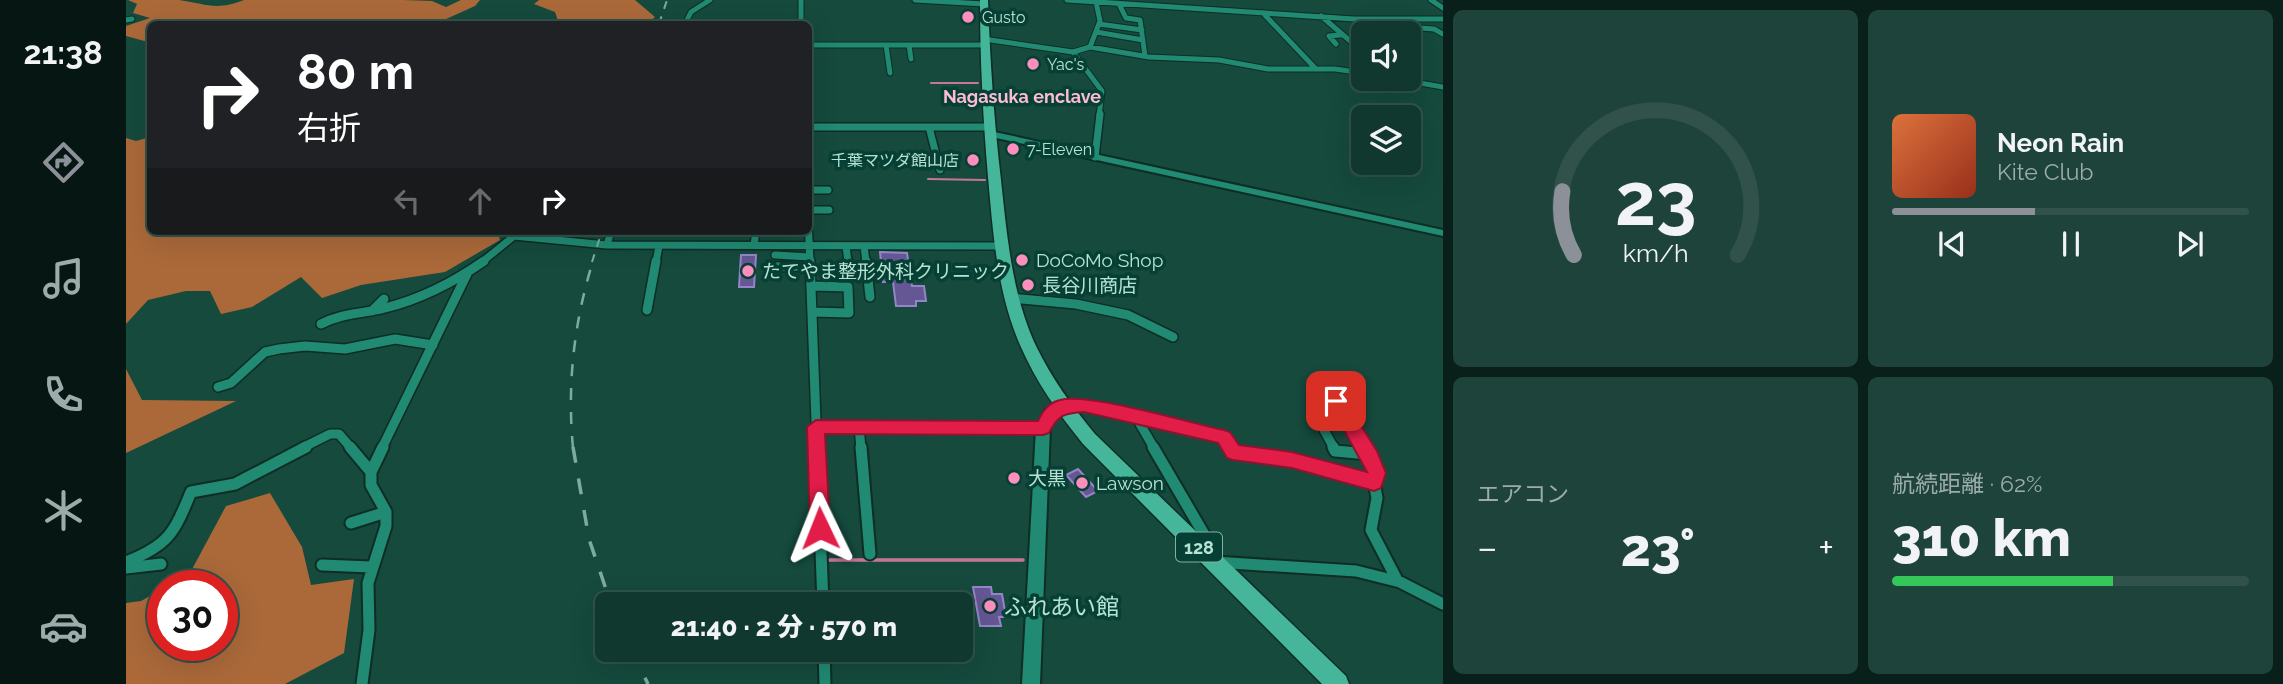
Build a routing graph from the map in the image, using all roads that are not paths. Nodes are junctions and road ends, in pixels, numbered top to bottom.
1 (710, 0) edge
2 (801, 0) edge
3 (915, 0) edge
4 (1067, 0) edge
5 (1198, 0) edge
6 (1431, 0) edge
7 (1105, 1) edge
8 (984, 2) edge
9 (1096, 2) junction
10 (1119, 4) junction
11 (1443, 8) edge
12 (1203, 9) junction
13 (1263, 13) junction
14 (1321, 16) junction
15 (1408, 18) junction
16 (1443, 19) edge
17 (686, 21) edge
18 (801, 21) edge
19 (1411, 21) edge
20 (1099, 24) junction
21 (1421, 28) edge
22 (1142, 30) junction
23 (1096, 32) junction
24 (1443, 34) edge
25 (1342, 35) junction
26 (1143, 40) junction
27 (984, 42) junction
28 (1351, 42) edge
29 (1336, 44) dead end
30 (812, 45) edge
31 (886, 45) junction
32 (909, 45) junction
33 (1090, 47) junction
34 (1073, 51) junction
35 (1145, 56) junction
36 (911, 59) dead end
37 (1316, 69) junction
38 (1351, 72) edge
39 (890, 73) dead end
40 (1421, 83) edge
41 (1443, 87) edge
42 (812, 127) edge
43 (929, 127) junction
44 (990, 131) junction
45 (1095, 157) junction
46 (940, 170) dead end
47 (812, 190) edge
48 (828, 190) dead end
49 (812, 210) edge
50 (830, 210) dead end
51 (1443, 233) edge
52 (512, 235) edge
53 (538, 235) edge
54 (610, 235) edge
55 (755, 235) edge
56 (809, 235) edge
57 (607, 245) junction
58 (754, 245) junction
59 (810, 245) junction
60 (659, 246) junction
61 (846, 246) junction
62 (864, 246) junction
63 (1000, 246) junction
64 (775, 255) dead end
65 (810, 262) junction
66 (848, 265) dead end
67 (773, 267) dead end
68 (467, 274) junction
69 (811, 286) junction
70 (870, 298) dead end
71 (1010, 298) junction
72 (384, 299) dead end
73 (647, 310) dead end
74 (372, 311) junction
75 (812, 312) junction
76 (321, 324) dead end
77 (1173, 337) dead end
78 (433, 345) junction
79 (218, 387) dead end
80 (1336, 401) dead end
81 (1063, 406) junction
82 (1136, 417) junction
83 (816, 427) junction
84 (859, 427) junction
85 (1043, 428) junction
86 (1324, 430) dead end
87 (1368, 454) junction
88 (371, 472) junction
89 (1374, 482) junction
90 (386, 512) junction
91 (351, 523) dead end
92 (870, 554) dead end
93 (126, 562) edge
94 (1215, 562) junction
95 (161, 564) dead end
96 (322, 565) dead end
97 (371, 567) junction
98 (126, 568) edge
99 (1396, 578) junction
100 (822, 592) edge
101 (1443, 604) edge
102 (824, 662) edge
103 (362, 684) edge
104 (825, 684) edge
105 (1031, 684) edge
106 (1338, 684) edge

1 - 17 street
2 - 18 street
3 - 8 street
4 - 9 street
5 - 12 street
6 - 11 street
7 - 9 street
7 - 10 street
8 - 27 highway, 128
9 - 20 street
10 - 12 street
10 - 22 street
12 - 13 street
13 - 14 street
13 - 37 street
14 - 15 street
14 - 25 street
15 - 16 street
15 - 19 street
20 - 22 street
20 - 23 street
21 - 24 street
22 - 26 street
23 - 26 street
23 - 33 street
25 - 28 street
25 - 29 street
26 - 35 street
27 - 32 street
27 - 34 street
27 - 44 highway, 128
30 - 31 street
31 - 32 street
31 - 39 street
32 - 36 street
33 - 34 street
33 - 35 street
34 - 45 street
35 - 37 street
37 - 38 street
40 - 41 street
42 - 43 street
43 - 44 street
43 - 46 street
44 - 45 street
44 - 63 highway, 128
45 - 51 street
47 - 48 street
49 - 50 street
52 - 68 street
53 - 57 street
54 - 57 street
55 - 58 street
56 - 59 street
57 - 60 street
58 - 59 street
58 - 60 street
59 - 61 street
59 - 65 street
60 - 73 street
61 - 62 street
61 - 66 street
62 - 63 street
62 - 70 street
63 - 71 highway, 128
64 - 65 street
65 - 67 street
65 - 69 street
68 - 74 street
68 - 78 street
69 - 75 street
69 - 75 street
71 - 77 street
71 - 81 highway, 128
72 - 74 street
74 - 76 street
75 - 83 street
78 - 79 street
78 - 88 street
80 - 87 street
81 - 82 street
81 - 85 street
81 - 94 highway, 128
82 - 89 street
82 - 94 street
83 - 84 street
83 - 100 street
84 - 85 street
84 - 92 street
85 - 105 street
86 - 87 street
87 - 89 street
88 - 90 street
88 - 93 street
89 - 99 street
90 - 91 street
90 - 97 street
94 - 99 street
94 - 106 highway, 128
95 - 98 street
96 - 97 street
97 - 103 street
99 - 101 street
102 - 104 street

